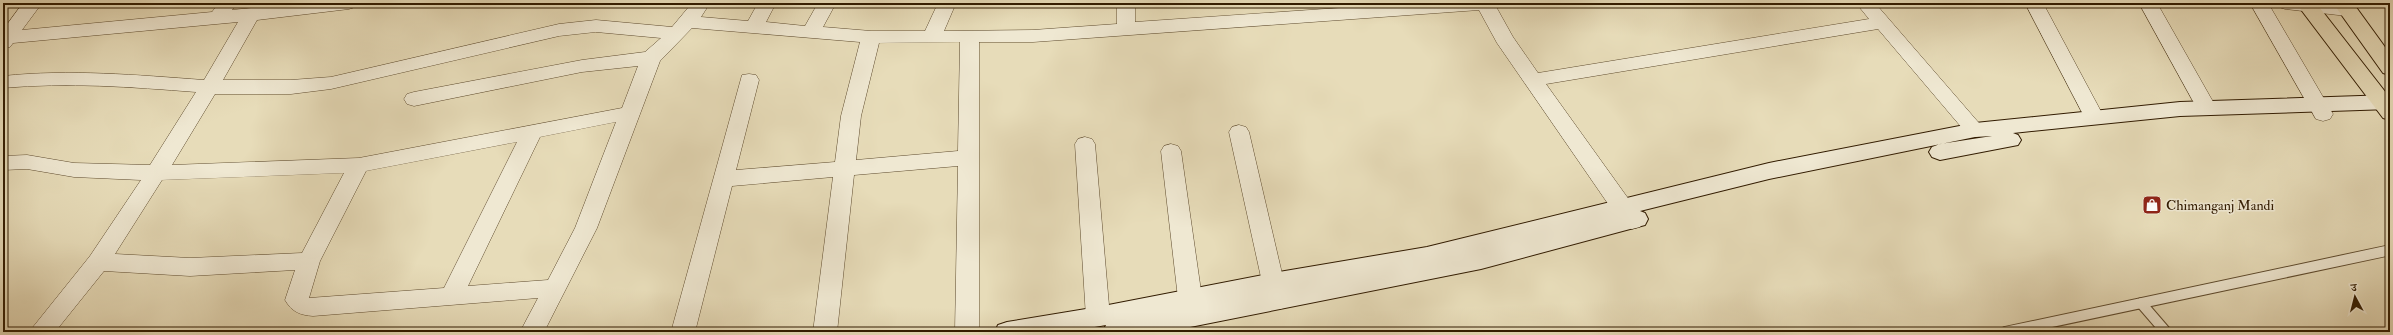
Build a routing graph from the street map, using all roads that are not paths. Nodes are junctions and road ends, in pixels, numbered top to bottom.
1 (33, 3) edge
2 (349, 3) edge
3 (701, 3) edge
4 (767, 3) edge
5 (826, 3) edge
6 (947, 3) edge
7 (1126, 3) edge
8 (1485, 3) edge
9 (1865, 3) edge
10 (2034, 3) edge
11 (2148, 3) edge
12 (2259, 3) edge
13 (2285, 3) edge
14 (2307, 4) edge
15 (2345, 6) edge
16 (223, 10) edge
17 (1238, 11) edge
18 (251, 15) junction
19 (1880, 23) junction
20 (754, 27) junction
21 (681, 28) junction
22 (1126, 30) junction
23 (811, 31) junction
24 (932, 36) junction
25 (871, 37) junction
26 (970, 37) junction
27 (5, 41) edge
28 (651, 58) junction
29 (2390, 68) edge
30 (749, 80) dead end
31 (1534, 80) junction
32 (3, 82) edge
33 (211, 87) junction
34 (414, 100) dead end
35 (2206, 107) junction
36 (2319, 108) junction
37 (2388, 108) edge
38 (630, 113) junction
39 (2094, 117) junction
40 (1975, 130) junction
41 (532, 132) junction
42 (1239, 132) dead end
43 (1085, 144) dead end
44 (1171, 151) dead end
45 (968, 158) junction
46 (3, 163) edge
47 (359, 165) junction
48 (845, 168) junction
49 (158, 173) junction
50 (723, 179) junction
51 (1627, 214) junction
52 (2386, 251) dead end
53 (308, 261) junction
54 (98, 262) junction
55 (555, 288) junction
56 (1276, 291) junction
57 (451, 297) junction
58 (1190, 298) junction
59 (2141, 303) junction
60 (1098, 317) junction
61 (41, 332) edge
62 (532, 332) edge
63 (683, 332) edge
64 (825, 332) edge
65 (967, 332) edge
66 (1007, 332) edge
67 (1115, 332) edge
68 (2005, 332) edge
69 (2166, 332) edge

1 - 27 street
2 - 18 street
3 - 21 street
4 - 20 street
5 - 23 street
6 - 24 street
7 - 22 street
8 - 17 street
8 - 31 street
9 - 19 street
10 - 39 street
11 - 35 street
12 - 36 street
13 - 14 street
14 - 15 street
14 - 37 main road
15 - 29 main road
16 - 18 street
16 - 27 street
17 - 22 street
18 - 33 street
19 - 31 street
19 - 40 street
20 - 21 street
20 - 23 street
21 - 28 street
21 - 33 street
22 - 26 street
23 - 25 street
24 - 25 street
24 - 26 street
25 - 48 street
26 - 45 street
28 - 34 street
28 - 38 street
30 - 50 street
31 - 51 street
32 - 33 street
33 - 49 street
35 - 36 street
35 - 39 street
36 - 37 street
36 - 51 street
38 - 41 street
38 - 55 street
39 - 40 street
40 - 51 street
41 - 47 street
41 - 57 street
42 - 56 street
43 - 60 street
44 - 58 street
45 - 48 street
45 - 65 street
46 - 49 street
47 - 49 street
47 - 53 street
48 - 50 street
48 - 64 street
49 - 54 street
50 - 63 street
51 - 56 street
52 - 59 lane
53 - 54 street
53 - 57 street
54 - 61 street
55 - 57 street
55 - 62 street
56 - 58 street
56 - 67 street
58 - 60 street
59 - 68 lane
59 - 69 lane
60 - 66 street

